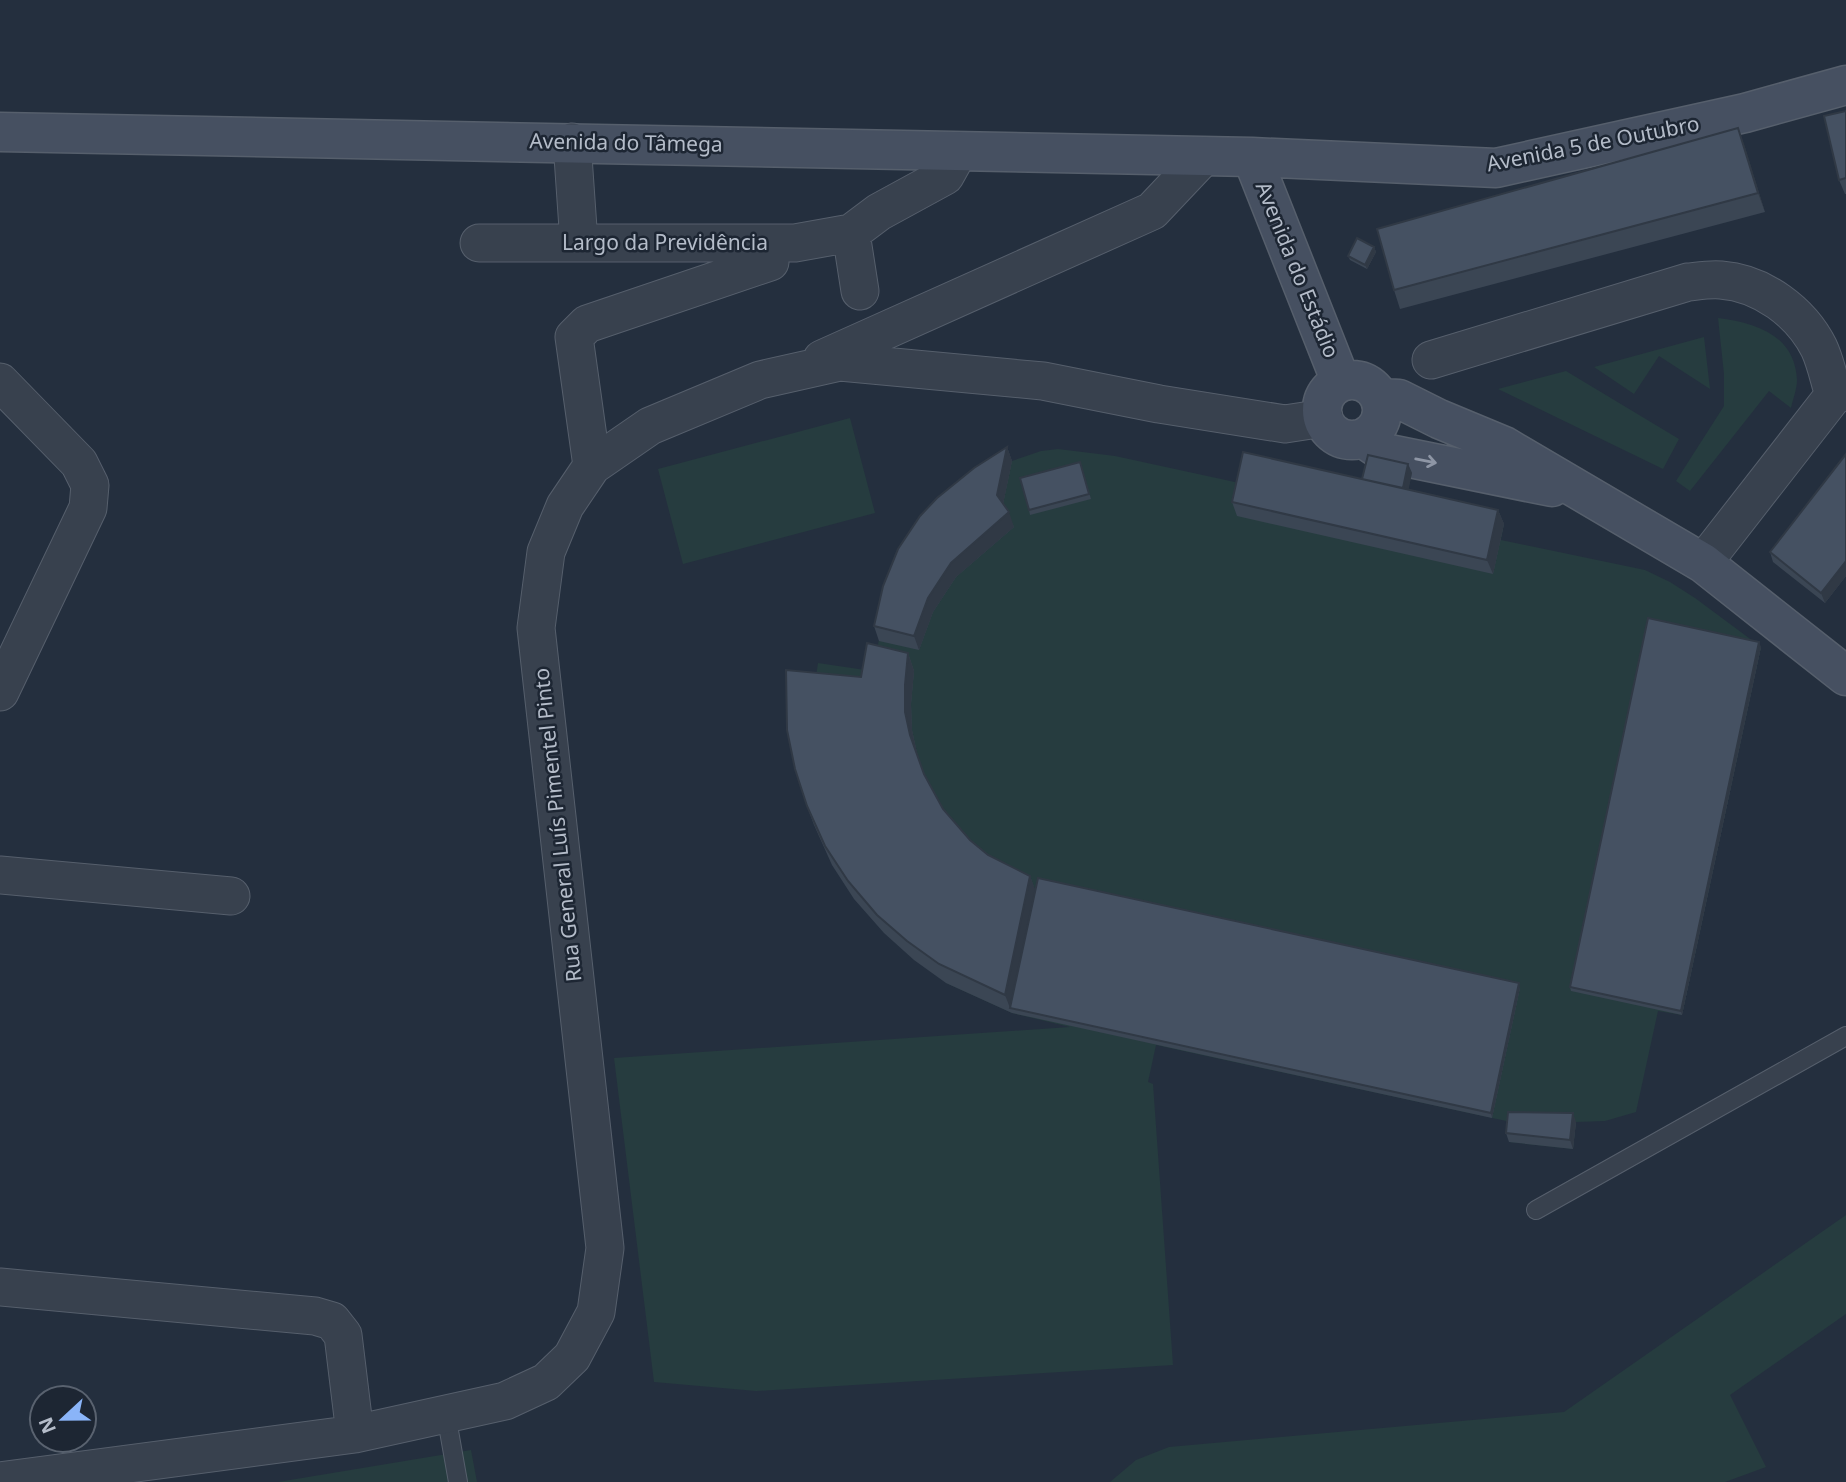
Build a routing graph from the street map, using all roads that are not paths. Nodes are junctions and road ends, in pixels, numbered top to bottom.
1 (1846, 85) edge
2 (0, 132) edge
3 (572, 142) junction
4 (959, 151) junction
5 (1204, 156) junction
6 (1252, 157) junction
7 (851, 233) junction
8 (479, 243) dead end
9 (579, 243) junction
10 (771, 262) dead end
11 (860, 291) dead end
12 (1432, 360) dead end
13 (792, 372) junction
14 (0, 382) edge
15 (1341, 382) junction
16 (1840, 394) edge
17 (1380, 398) junction
18 (1324, 418) junction
19 (1363, 438) junction
20 (592, 466) junction
21 (1582, 494) junction
22 (1703, 563) junction
23 (1846, 676) edge
24 (0, 692) edge
25 (0, 876) edge
26 (230, 897) dead end
27 (1846, 1036) edge
28 (1536, 1209) dead end
29 (0, 1287) edge
30 (446, 1414) junction
31 (355, 1434) junction
32 (0, 1481) edge
33 (458, 1482) edge

1 - 6 main road, Avenida 5 de Outubro
2 - 3 main road, Avenida do Tâmega
3 - 4 main road, Avenida do Tâmega
3 - 9 street
4 - 5 main road, Avenida do Tâmega
4 - 7 street
5 - 6 main road, Avenida do Tâmega
5 - 13 street
6 - 15 main road, Avenida do Estádio
7 - 9 street, Largo da Previdência
7 - 11 street
8 - 9 street, Largo da Previdência
10 - 20 street
12 - 16 street
13 - 18 street, Rua General Luís Pimentel Pinto
13 - 20 street, Rua General Luís Pimentel Pinto
14 - 24 street
15 - 17 main road, Avenida do Estádio
15 - 18 main road, Avenida do Estádio
16 - 22 street
17 - 19 main road
17 - 21 main road, Avenida do Estádio
18 - 19 main road, Avenida do Estádio
19 -> 21 main road, Avenida do Estádio
20 - 30 street, Rua General Luís Pimentel Pinto
21 - 22 main road, Avenida do Estádio
22 - 23 main road, Avenida do Estádio
25 - 26 street
27 - 28 lane
29 - 31 street
30 - 31 street, Rua General Luís Pimentel Pinto
30 - 33 lane
31 - 32 street, Rua General Luís Pimentel Pinto

